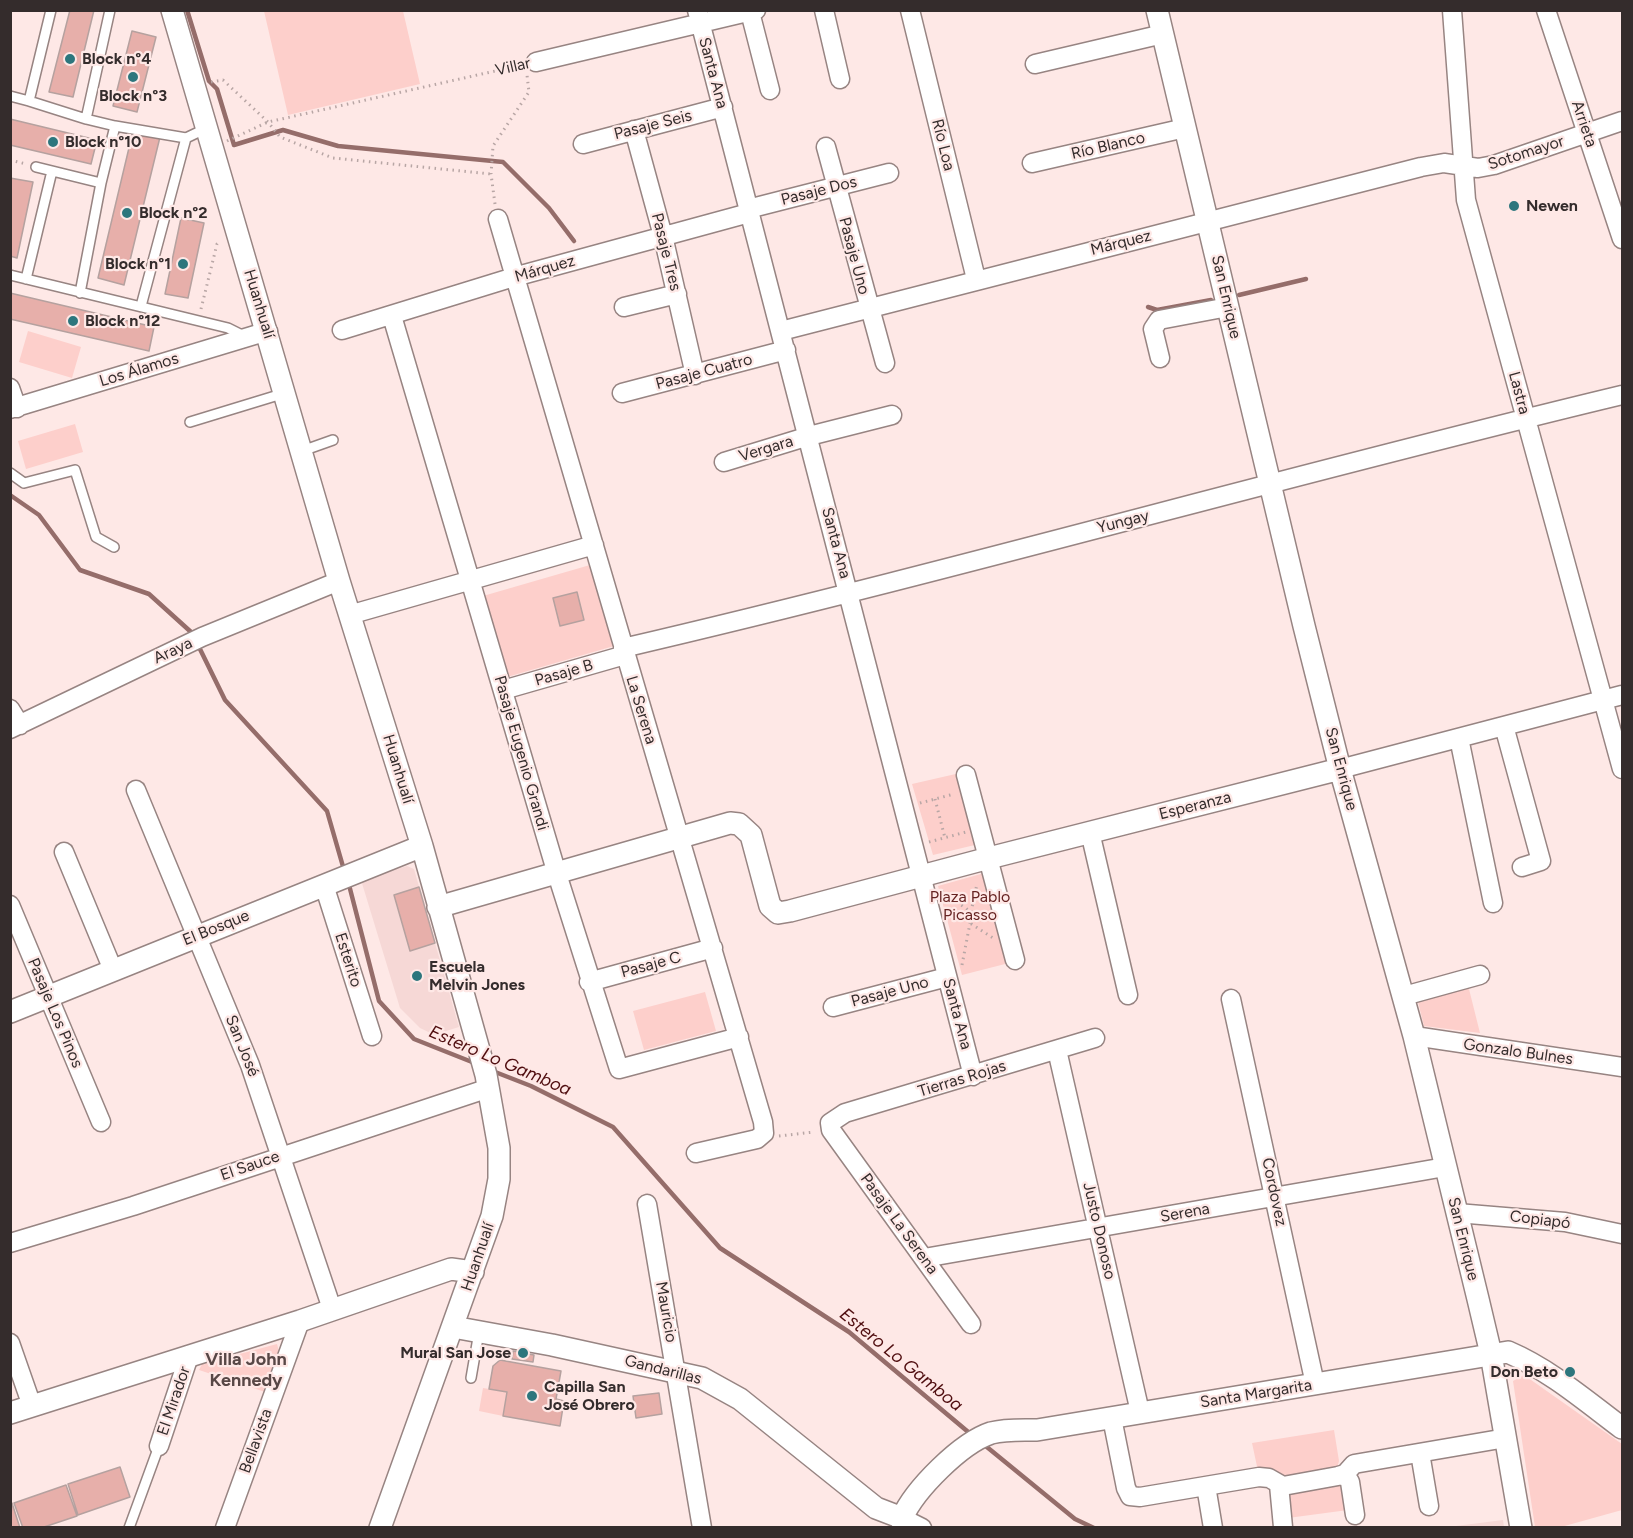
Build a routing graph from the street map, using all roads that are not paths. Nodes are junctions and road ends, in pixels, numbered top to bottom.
1 (51, 10) edge
2 (110, 10) edge
3 (172, 10) edge
4 (824, 10) edge
5 (910, 10) edge
6 (1157, 10) edge
7 (1452, 10) edge
8 (1546, 10) edge
9 (753, 11) edge
10 (698, 17) edge
11 (1163, 34) junction
12 (531, 63) road end
13 (1035, 64) dead end
14 (840, 79) dead end
15 (770, 90) dead end
16 (10, 96) edge
17 (29, 101) junction
18 (723, 107) junction
19 (86, 119) junction
20 (1623, 121) edge
21 (115, 126) junction
22 (207, 128) junction
23 (1185, 128) junction
24 (634, 130) junction
25 (1587, 133) junction
26 (186, 138) junction
27 (583, 144) dead end
28 (826, 147) dead end
29 (1032, 164) dead end
30 (36, 167) dead end
31 (1462, 168) junction
32 (52, 171) junction
33 (889, 173) dead end
34 (101, 183) junction
35 (836, 186) junction
36 (749, 211) junction
37 (498, 219) road end
38 (1208, 221) junction
39 (663, 236) junction
40 (1623, 239) edge
41 (10, 275) edge
42 (514, 277) junction
43 (26, 279) junction
44 (976, 279) junction
45 (80, 293) junction
46 (676, 294) junction
47 (141, 306) junction
48 (624, 307) dead end
49 (1227, 307) junction
50 (868, 309) junction
51 (392, 315) junction
52 (342, 330) dead end
53 (268, 331) junction
54 (781, 331) junction
55 (246, 337) junction
56 (786, 350) junction
57 (1160, 358) dead end
58 (885, 363) dead end
59 (695, 375) junction
60 (10, 388) edge
61 (285, 393) junction
62 (622, 393) dead end
63 (1623, 395) edge
64 (14, 409) edge
65 (892, 415) dead end
66 (1526, 418) junction
67 (190, 422) dead end
68 (809, 436) junction
69 (333, 440) dead end
70 (302, 451) junction
71 (724, 462) dead end
72 (10, 473) edge
73 (1271, 483) junction
74 (594, 545) junction
75 (114, 547) dead end
76 (339, 581) junction
77 (470, 581) junction
78 (849, 594) junction
79 (349, 615) junction
80 (624, 652) junction
81 (503, 690) junction
82 (1623, 695) edge
83 (1604, 702) junction
84 (10, 709) edge
85 (1504, 726) junction
86 (15, 727) edge
87 (1459, 738) junction
88 (1623, 769) edge
89 (1340, 770) junction
90 (968, 782) road end
91 (136, 790) dead end
92 (1090, 832) junction
93 (679, 837) junction
94 (422, 846) junction
95 (64, 852) dead end
96 (989, 858) junction
97 (1522, 867) dead end
98 (557, 874) junction
99 (921, 876) junction
100 (327, 883) junction
101 (1492, 903) dead end
102 (10, 905) edge
103 (438, 907) junction
104 (197, 936) junction
105 (713, 948) junction
106 (1014, 956) road end
107 (113, 970) junction
108 (1480, 975) dead end
109 (947, 977) junction
110 (589, 982) junction
111 (1128, 995) dead end
112 (1404, 996) junction
113 (47, 997) junction
114 (1231, 999) dead end
115 (833, 1007) dead end
116 (10, 1012) edge
117 (372, 1036) dead end
118 (739, 1036) junction
119 (1414, 1036) junction
120 (1095, 1038) dead end
121 (1057, 1050) junction
122 (1623, 1067) edge
123 (973, 1076) junction
124 (487, 1082) junction
125 (101, 1122) dead end
126 (830, 1126) joint
127 (696, 1153) dead end
128 (282, 1155) junction
129 (1445, 1167) junction
130 (1275, 1198) junction
131 (647, 1204) dead end
132 (1457, 1213) junction
133 (1098, 1227) junction
134 (1623, 1234) edge
135 (10, 1243) edge
136 (924, 1258) junction
137 (472, 1272) junction
138 (332, 1309) junction
139 (300, 1321) junction
140 (971, 1324) dead end
141 (453, 1327) junction
142 (479, 1332) junction
143 (10, 1343) edge
144 (1491, 1354) junction
145 (189, 1356) junction
146 (676, 1371) junction
147 (471, 1378) dead end
148 (1315, 1384) junction
149 (32, 1406) junction
150 (1140, 1412) junction
151 (10, 1413) edge
152 (1112, 1418) junction
153 (1623, 1428) edge
154 (1506, 1438) junction
155 (159, 1446) joint
156 (1420, 1453) junction
157 (1345, 1474) junction
158 (1279, 1485) junction
159 (1206, 1486) junction
160 (1429, 1506) dead end
161 (1355, 1515) dead end
162 (902, 1523) edge
163 (129, 1527) edge
164 (225, 1527) edge
165 (380, 1527) edge
166 (702, 1527) edge
167 (922, 1527) edge
168 (1213, 1527) edge
169 (1283, 1527) edge
170 (1521, 1527) edge

1 - 17 lane
2 - 19 lane
3 - 22 street, Huanhualí
4 - 14 street
5 - 44 street, Río Loa
6 - 11 street, San Enrique
7 - 31 street, Lastra
8 - 25 street, Arrieta
9 - 10 street, Villar
9 - 15 street
10 - 12 street, Villar
10 - 18 street, Santa Ana
11 - 13 street
11 - 23 street, San Enrique
16 - 17 lane
17 - 19 lane
18 - 24 street, Pasaje Seis
18 - 36 street, Santa Ana
19 - 21 lane
20 - 25 street, Sotomayor
21 - 26 lane
21 - 34 lane
22 - 26 lane
22 - 53 street, Huanhualí
23 - 29 street, Río Blanco
23 - 38 street, San Enrique
24 - 27 street, Pasaje Seis
24 - 39 street, Pasaje Tres
25 - 31 street, Sotomayor
25 - 40 street, Arrieta
26 - 47 lane
28 - 35 street, Pasaje Uno
30 - 32 lane
31 - 38 street, Márquez
31 - 66 street, Lastra
32 - 34 lane
32 - 43 lane
33 - 35 street, Pasaje Dos
34 - 45 lane
35 - 36 street, Pasaje Dos
35 - 50 street, Pasaje Uno
36 - 39 street, Márquez
36 - 54 street, Santa Ana
37 - 42 street, La Serena
38 - 44 street, Márquez
38 - 49 street, San Enrique
39 - 42 street, Márquez
39 - 46 street, Pasaje Tres
41 - 43 lane
42 - 51 street, Márquez
42 - 74 street, La Serena
43 - 45 lane
44 - 50 street, Márquez
45 - 47 lane
46 - 48 street
46 - 59 street, Pasaje Tres
47 - 55 lane
49 - 57 street
49 - 73 street, San Enrique
50 - 54 street, Márquez
50 - 58 street, Pasaje Uno
51 - 52 street, Márquez
51 - 77 street, Pasaje Eugenio Grandi
53 - 55 street, Los Álamos
53 - 61 street, Huanhualí
54 - 56 street, Santa Ana
55 - 64 street, Los Álamos
56 - 59 street, Pasaje Cuatro
56 - 68 street, Santa Ana
59 - 62 street, Pasaje Cuatro
60 - 64 street
61 - 67 lane
61 - 70 street, Huanhualí
63 - 66 street, Yungay
65 - 68 street, Vergara
66 - 73 street, Yungay
66 - 83 street, Lastra
68 - 71 street, Vergara
68 - 78 street, Santa Ana
69 - 70 lane
70 - 76 street, Huanhualí
72 - 75 lane
73 - 78 street, Yungay
73 - 89 street, San Enrique
74 - 77 street
74 - 80 street, La Serena
76 - 79 street, Huanhualí
76 - 86 street, Araya
77 - 79 street
77 - 81 street, Pasaje Eugenio Grandi
78 - 80 street, Yungay
78 - 99 street, Santa Ana
79 - 94 street, Huanhualí
80 - 81 street, Pasaje B
80 - 93 street, La Serena
81 - 98 street, Pasaje Eugenio Grandi
82 - 83 street, Esperanza
83 - 85 street, Esperanza
83 - 88 street, Lastra
84 - 86 street
85 - 87 street, Esperanza
85 - 97 street
87 - 89 street, Esperanza
87 - 101 street
89 - 92 street, Esperanza
89 - 112 street, San Enrique
90 - 96 street
91 - 104 street, San José
92 - 96 street, Esperanza
92 - 111 street
93 - 98 street
93 - 99 street, Esperanza
93 - 105 street, La Serena
94 - 100 street, El Bosque
94 - 103 street, Huanhualí
95 - 107 street
96 - 99 street, Esperanza
96 - 106 street
98 - 103 street
98 - 110 street, Pasaje Eugenio Grandi
99 - 109 street, Santa Ana
100 - 104 street, El Bosque
100 - 117 street, Esterito
102 - 113 street, Pasaje Los Pinos
103 - 124 street, Huanhualí
104 - 107 street, El Bosque
104 - 128 street, San José
105 - 110 street, Pasaje C
105 - 118 street, La Serena
107 - 113 street, El Bosque
108 - 112 street
109 - 115 street, Pasaje Uno
109 - 123 street, Santa Ana
110 - 118 street, Pasaje Eugenio Grandi
112 - 119 street, San Enrique
113 - 116 street, El Bosque
113 - 125 street, Pasaje Los Pinos
114 - 130 street, Cordovez
118 - 127 street, La Serena
119 - 122 street, Gonzalo Bulnes
119 - 129 street, San Enrique
120 - 121 street, Tierras Rojas
121 - 123 street, Tierras Rojas
121 - 133 street, Justo Donoso
123 - 126 street, Tierras Rojas
124 - 128 street, El Sauce
124 - 137 street, Huanhualí
126 - 136 street, Pasaje La Serena
128 - 135 street, El Sauce
128 - 138 street, San José
129 - 130 street, Serena
129 - 132 street, San Enrique
130 - 133 street, Serena
130 - 148 street, Cordovez
131 - 146 street, Mauricio
132 - 134 street, Copiapó
132 - 144 street, San Enrique
133 - 136 street, Serena
133 - 150 street, Justo Donoso
136 - 140 street, Pasaje La Serena
137 - 138 street
137 - 141 street, Huanhualí
138 - 139 street
139 - 145 street
139 - 164 street, Bellavista
141 - 142 street, Gandarillas
141 - 165 street, Huanhualí
142 - 146 street, Gandarillas
142 - 147 lane
143 - 149 street
144 - 148 street, Santa Margarita
144 - 153 street, Santa Margarita
144 - 154 street, San Enrique
145 - 149 street
145 - 155 street, El Mirador
146 - 162 street, Gandarillas
146 - 166 street, Mauricio
148 - 150 street, Santa Margarita
149 - 151 street
150 - 152 street, Santa Margarita
152 - 159 street
152 - 162 street, Santa Margarita
154 - 156 street
154 - 170 street, San Enrique
155 - 163 lane
156 - 157 street
156 - 160 street
157 - 158 street
157 - 161 street
158 - 159 street
158 - 169 street
159 - 168 street
162 - 167 street

